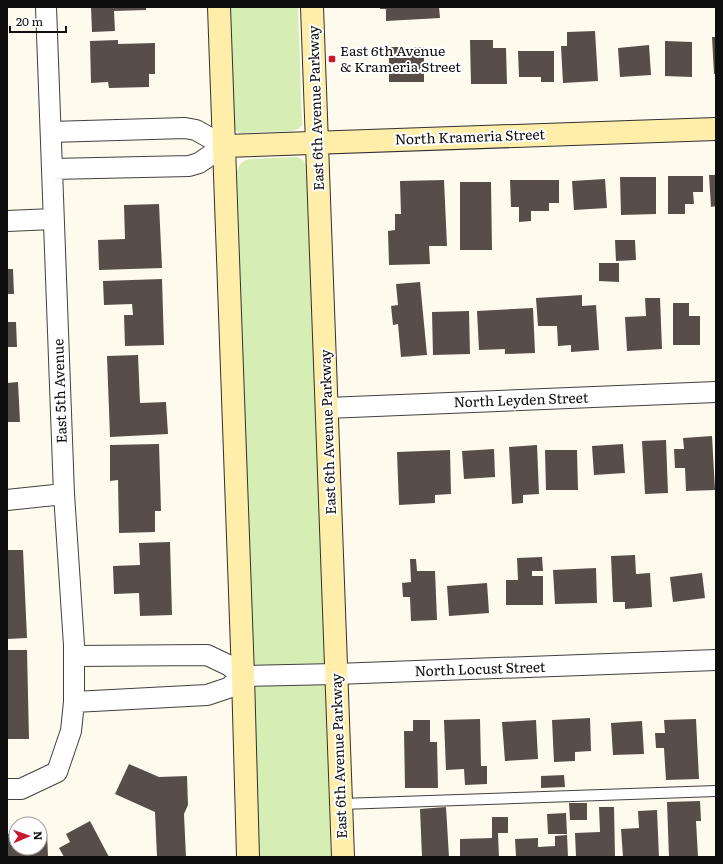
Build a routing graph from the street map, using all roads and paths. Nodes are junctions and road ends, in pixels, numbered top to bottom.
1 (46, 7) edge
2 (219, 7) edge
3 (312, 7) edge
4 (716, 129) edge
5 (51, 132) junction
6 (317, 142) junction
7 (224, 146) junction
8 (52, 169) junction
9 (54, 219) junction
10 (7, 221) edge
11 (716, 392) edge
12 (327, 408) junction
13 (64, 494) junction
14 (7, 500) edge
15 (74, 656) junction
16 (716, 660) edge
17 (336, 674) junction
18 (243, 676) junction
19 (74, 702) junction
20 (7, 789) edge
21 (716, 791) edge
22 (341, 804) junction
23 (248, 857) edge
24 (343, 857) edge

1 - 5 street, East 5th Avenue
2 - 7 main road
3 - 6 main road, East 6th Avenue Parkway
4 - 6 main road, North Krameria Street
5 - 7 street
5 - 8 street, East 5th Avenue
6 - 7 main road, North Krameria Street
6 - 12 main road, East 6th Avenue Parkway
7 - 8 street
7 - 18 main road
8 - 9 street, East 5th Avenue
9 - 10 street
9 - 13 street, East 5th Avenue
11 - 12 street, North Leyden Street
12 - 17 main road, East 6th Avenue Parkway
13 - 14 street
13 - 15 street, East 5th Avenue
15 - 18 street
15 - 19 street, East 5th Avenue
16 - 17 street, North Locust Street
17 - 18 street, North Locust Street
17 - 22 main road, East 6th Avenue Parkway
18 - 19 street
18 - 23 main road
19 - 20 street, East 5th Avenue
21 - 22 lane
22 - 24 main road, East 6th Avenue Parkway

